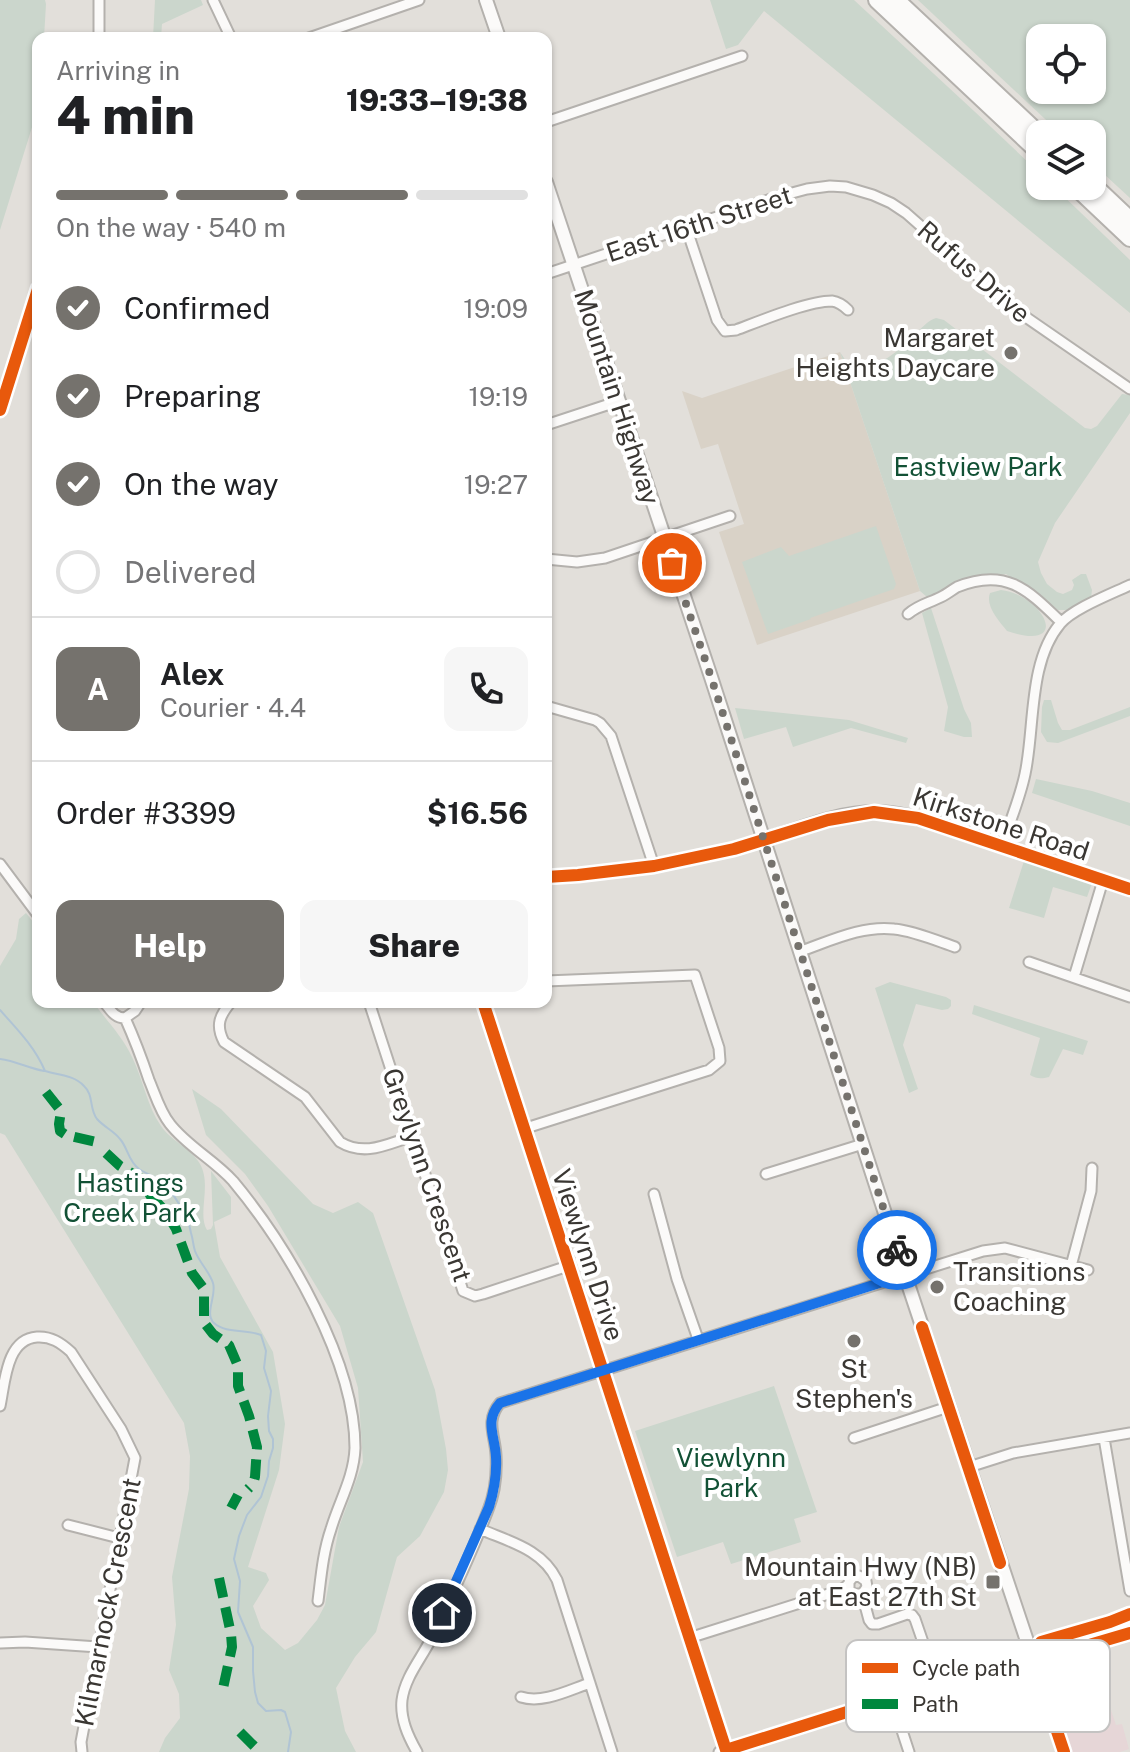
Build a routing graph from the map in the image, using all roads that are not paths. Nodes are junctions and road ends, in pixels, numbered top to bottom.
1 (99, 0) edge
2 (213, 0) edge
3 (419, 0) edge
4 (486, 0) edge
5 (877, 0) edge
6 (896, 0) edge
7 (99, 32) edge
8 (228, 32) edge
9 (326, 32) edge
10 (497, 32) edge
11 (742, 56) dead end
12 (552, 120) edge
13 (1026, 122) edge
14 (1026, 140) edge
15 (807, 189) joint
16 (1106, 197) edge
17 (552, 200) edge
18 (1090, 200) edge
19 (1130, 220) edge
20 (686, 227) junction
21 (1130, 238) edge
22 (573, 265) junction
23 (552, 272) edge
24 (32, 308) edge
25 (848, 310) dead end
26 (26, 327) junction
27 (32, 329) edge
28 (1130, 389) edge
29 (619, 401) junction
30 (0, 410) edge
31 (552, 423) edge
32 (730, 516) dead end
33 (664, 537) junction
34 (552, 560) edge
35 (1130, 585) edge
36 (908, 614) dead end
37 (1061, 622) junction
38 (552, 708) edge
39 (764, 840) junction
40 (1002, 845) junction
41 (0, 864) edge
42 (654, 866) junction
43 (552, 877) edge
44 (1105, 880) junction
45 (1130, 889) edge
46 (32, 907) edge
47 (955, 947) dead end
48 (801, 951) junction
49 (1029, 962) dead end
50 (1074, 977) junction
51 (552, 981) edge
52 (1130, 997) edge
53 (108, 1008) edge
54 (137, 1008) edge
55 (227, 1008) edge
56 (371, 1008) edge
57 (485, 1008) edge
58 (125, 1018) junction
59 (523, 1129) junction
60 (413, 1136) junction
61 (863, 1144) junction
62 (1092, 1168) dead end
63 (766, 1174) dead end
64 (654, 1194) dead end
65 (568, 1266) junction
66 (1071, 1266) junction
67 (1088, 1270) dead end
68 (905, 1275) junction
69 (698, 1339) junction
70 (602, 1370) junction
71 (0, 1406) edge
72 (948, 1407) junction
73 (1130, 1433) edge
74 (854, 1438) dead end
75 (1104, 1438) junction
76 (969, 1467) junction
77 (68, 1525) dead end
78 (480, 1529) junction
79 (119, 1538) junction
80 (848, 1585) junction
81 (1130, 1591) edge
82 (862, 1594) junction
83 (318, 1601) dead end
84 (1130, 1622) edge
85 (689, 1638) junction
86 (922, 1640) edge
87 (1026, 1640) edge
88 (1074, 1640) edge
89 (0, 1643) edge
90 (98, 1647) junction
91 (590, 1683) junction
92 (521, 1697) dead end
93 (846, 1711) edge
94 (902, 1732) edge
95 (1057, 1732) edge
96 (723, 1751) edge
97 (82, 1752) edge
98 (417, 1752) edge
99 (612, 1752) edge
100 (909, 1752) edge
101 (1064, 1752) edge

1 - 7 street
2 - 8 street
3 - 9 street
4 - 10 main road
5 - 14 highway
6 - 13 highway
11 - 12 street
15 - 20 street, East 16th Street
15 - 28 street, Rufus Drive
16 - 19 highway
17 - 22 main road, Mountain Highway
18 - 21 highway
20 - 22 street, East 16th Street
20 - 25 street
22 - 23 street, East 16th Street
22 - 29 main road, Mountain Highway
24 - 26 street
26 - 27 street
26 - 30 street
29 - 31 street
29 - 33 main road, Mountain Highway
32 - 33 street
33 - 34 street
33 - 39 main road, Mountain Highway
35 - 37 street
36 - 37 street
37 - 40 street
38 - 42 street
39 - 40 main road, Kirkstone Road
39 - 42 street
39 - 48 main road, Mountain Highway
40 - 44 main road, Kirkstone Road
41 - 46 street
42 - 43 street
44 - 45 main road, Kirkstone Road
44 - 50 street
47 - 48 street
48 - 61 main road, Mountain Highway
49 - 50 street
50 - 52 street
51 - 59 street
53 - 58 street
54 - 58 street
55 - 60 street
56 - 60 street, Greylynn Crescent
57 - 59 street, Viewlynn Drive
58 - 83 street
59 - 65 street, Viewlynn Drive
60 - 65 street, Greylynn Crescent
61 - 63 street
61 - 68 main road, Mountain Highway
62 - 66 street
64 - 69 street
65 - 70 street, Viewlynn Drive
66 - 67 street
66 - 68 street
68 - 69 street
68 - 72 main road, Mountain Highway
69 - 70 street
70 - 78 street
70 - 85 street, Viewlynn Drive
71 - 79 street, Kilmarnock Crescent
72 - 74 street
72 - 76 main road, Mountain Highway
73 - 75 street
75 - 76 street
75 - 81 street
76 - 87 main road, Mountain Highway
77 - 79 street
78 - 91 street
78 - 98 street
79 - 90 street, Kilmarnock Crescent
80 - 82 street
80 - 82 street
80 - 85 street
82 - 86 street
84 - 88 main road
85 - 96 street, Viewlynn Drive
89 - 90 street
90 - 97 street, Kilmarnock Crescent
91 - 92 street
91 - 99 street
93 - 96 street
94 - 100 street
95 - 101 main road, Mountain Highway

